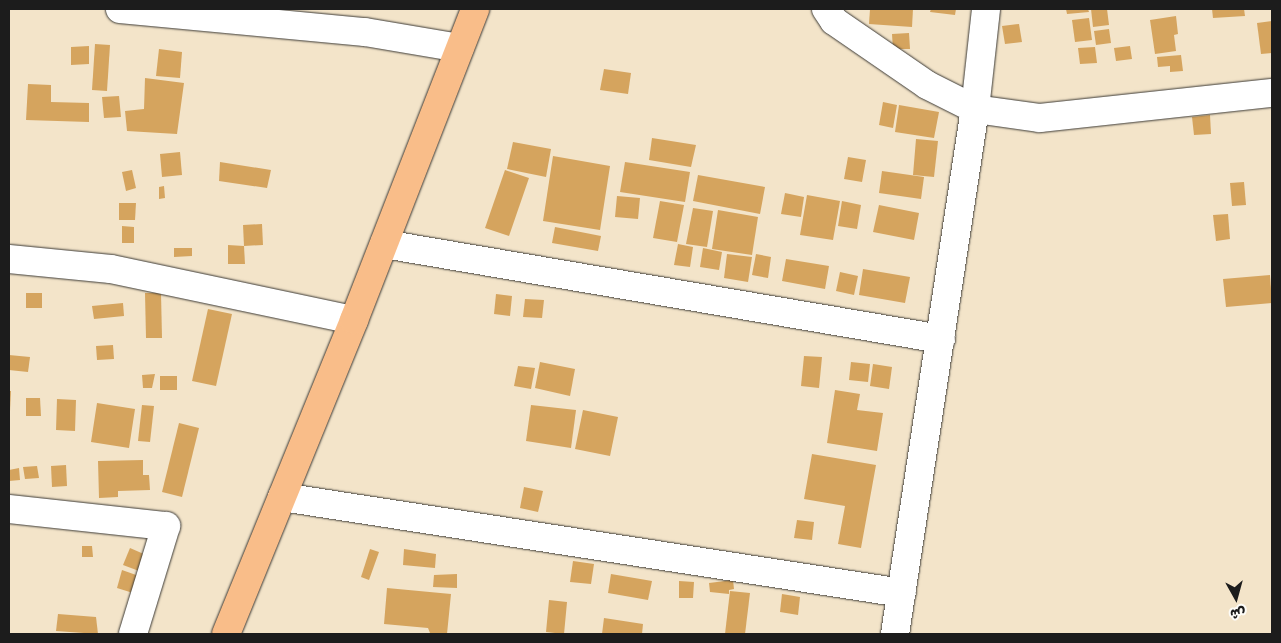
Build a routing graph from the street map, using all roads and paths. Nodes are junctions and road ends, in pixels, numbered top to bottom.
1 (120, 9) edge
2 (475, 9) edge
3 (826, 9) edge
4 (986, 9) edge
5 (460, 48) junction
6 (1272, 93) edge
7 (975, 109) junction
8 (384, 244) junction
9 (9, 259) edge
10 (354, 320) junction
11 (941, 339) junction
12 (282, 497) junction
13 (9, 509) edge
14 (902, 593) junction
15 (133, 634) edge
16 (226, 634) edge
17 (895, 634) edge

1 - 5 street
2 - 5 main road
3 - 7 street
4 - 7 street
5 - 8 main road
6 - 7 street
7 - 11 street
8 - 10 main road
8 - 11 street
9 - 10 street
10 - 12 main road
11 - 14 street
12 - 14 street
12 - 16 main road
13 - 15 street
14 - 17 street

